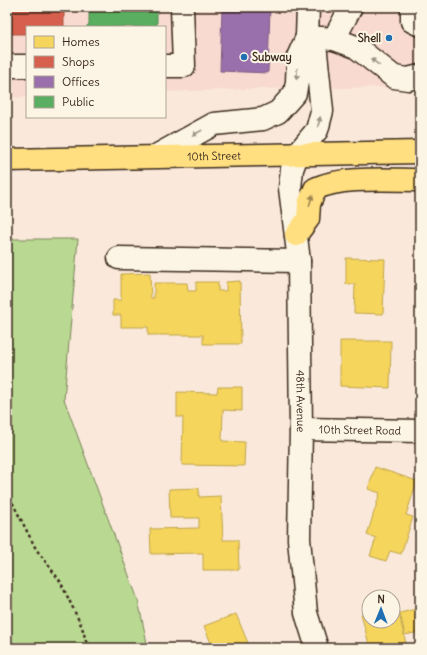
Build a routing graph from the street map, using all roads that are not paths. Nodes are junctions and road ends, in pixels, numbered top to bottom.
1 (182, 7) edge
2 (308, 7) edge
3 (351, 7) edge
4 (412, 7) edge
5 (420, 25) edge
6 (307, 37) junction
7 (334, 39) junction
8 (7, 66) edge
9 (26, 66) edge
10 (166, 66) edge
11 (420, 76) edge
12 (420, 152) edge
13 (298, 154) junction
14 (156, 156) junction
15 (7, 160) edge
16 (420, 180) edge
17 (296, 235) junction
18 (119, 258) dead end
19 (299, 261) junction
20 (301, 429) junction
21 (420, 431) edge
22 (317, 648) edge

1 - 10 street
2 - 6 street
3 - 7 street
4 - 5 street
6 - 7 street
13 -> 6 street, 48th Avenue
6 -> 14 street
11 -> 7 street
8 - 9 street
12 - 13 main road, 10th Street
13 - 14 main road, 10th Street
13 - 17 street, 48th Avenue
14 - 15 main road, 10th Street
17 -> 16 main road
17 - 19 street, 48th Avenue
18 - 19 street
19 - 20 street, 48th Avenue
20 - 21 street, 10th Street Road
20 - 22 street, 48th Avenue

